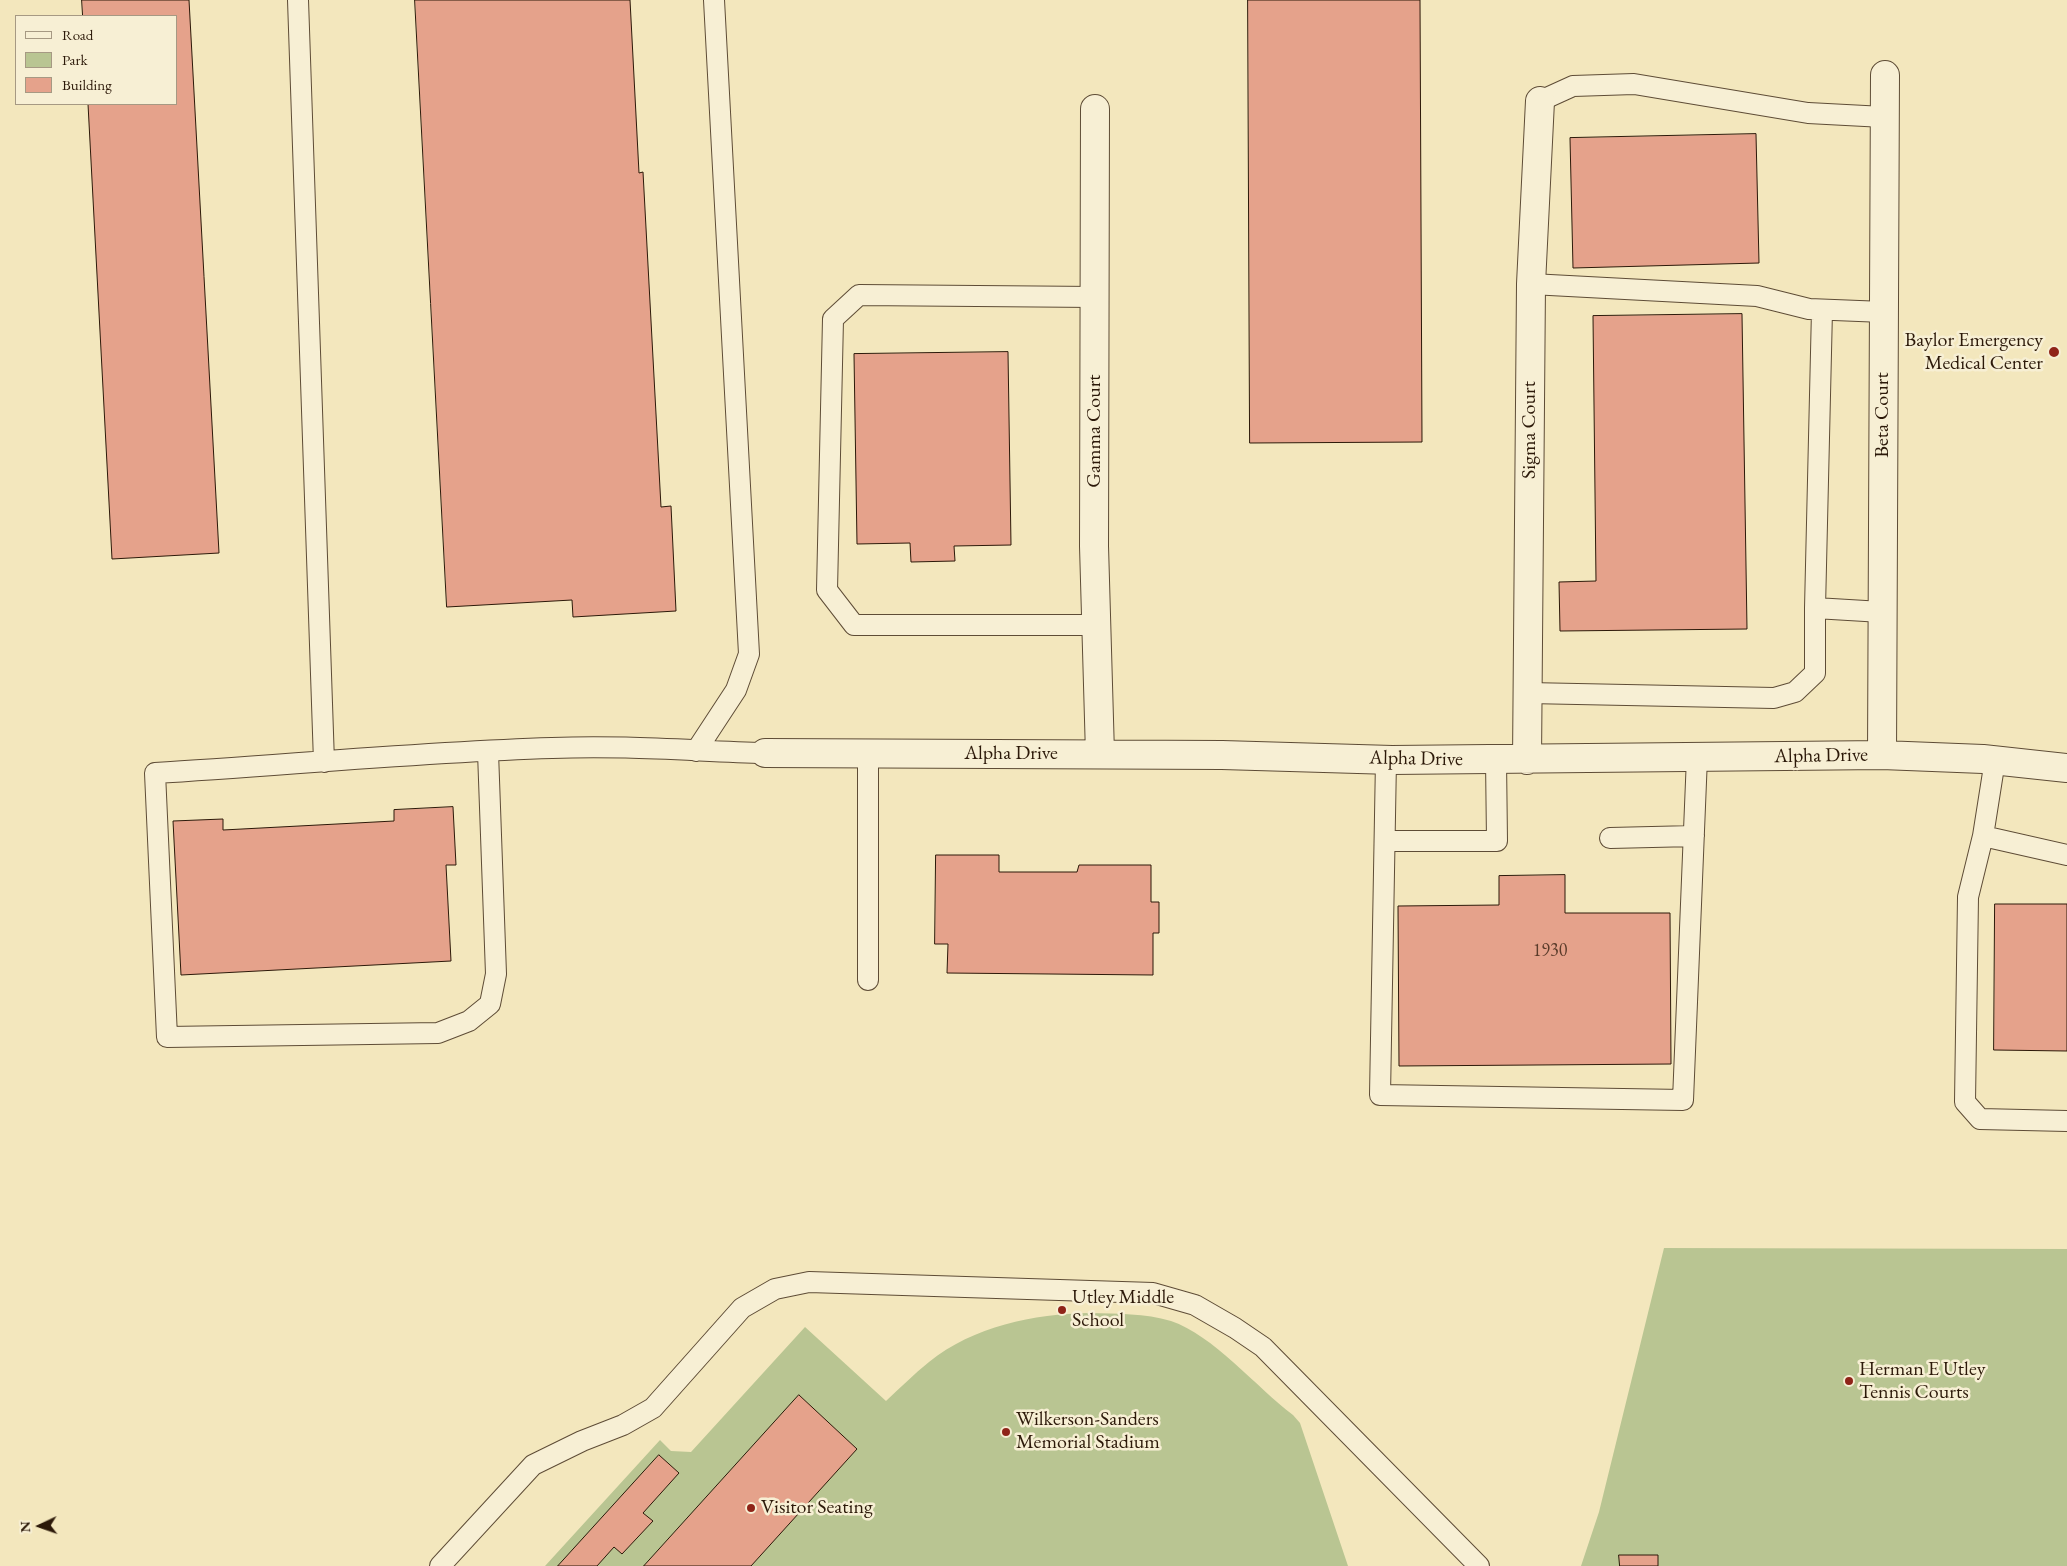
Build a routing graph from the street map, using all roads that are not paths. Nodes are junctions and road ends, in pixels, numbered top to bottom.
1 (298, 0) edge
2 (714, 0) edge
3 (1885, 75) dead end
4 (1540, 101) joint
5 (1095, 109) dead end
6 (1884, 116) junction
7 (1531, 284) junction
8 (1095, 297) junction
9 (1822, 310) junction
10 (1884, 312) junction
11 (1815, 608) junction
12 (1882, 612) junction
13 (1097, 624) junction
14 (1528, 693) junction
15 (696, 751) junction
16 (488, 752) junction
17 (765, 753) joint
18 (868, 754) junction
19 (1100, 754) junction
20 (1882, 755) junction
21 (1697, 757) junction
22 (1386, 760) junction
23 (1496, 760) junction
24 (1527, 760) junction
25 (1995, 760) junction
26 (324, 762) junction
27 (2067, 768) edge
28 (1694, 836) junction
29 (1983, 836) junction
30 (1610, 838) dead end
31 (1385, 841) junction
32 (2067, 855) edge
33 (868, 980) dead end
34 (2067, 1121) edge
35 (440, 1566) edge
36 (1479, 1566) edge

1 - 26 lane
2 - 15 lane
3 - 6 street, Beta Court
4 - 6 lane
4 - 7 street, Sigma Court
5 - 8 street, Gamma Court
6 - 10 street, Beta Court
7 - 9 lane
7 - 14 street, Sigma Court
8 - 13 street, Gamma Court
8 - 13 lane
9 - 10 lane
9 - 11 lane
10 - 12 street, Beta Court
11 - 12 lane
11 - 14 lane
12 - 20 street, Beta Court
13 - 19 street, Gamma Court
14 - 24 street, Sigma Court
15 - 16 lane
15 - 17 lane
16 - 26 lane
16 - 26 lane
17 - 18 street, Alpha Drive
18 - 19 street, Alpha Drive
18 - 33 lane
19 - 22 street, Alpha Drive
20 - 21 street, Alpha Drive
20 - 25 street, Alpha Drive
21 - 24 street, Alpha Drive
21 - 28 lane
22 - 23 street, Alpha Drive
22 - 31 lane
23 - 24 street, Alpha Drive
23 - 31 lane
25 - 27 street, Alpha Drive
25 - 29 lane
28 - 30 lane
28 - 31 lane
29 - 32 lane
29 - 34 lane
35 - 36 lane

